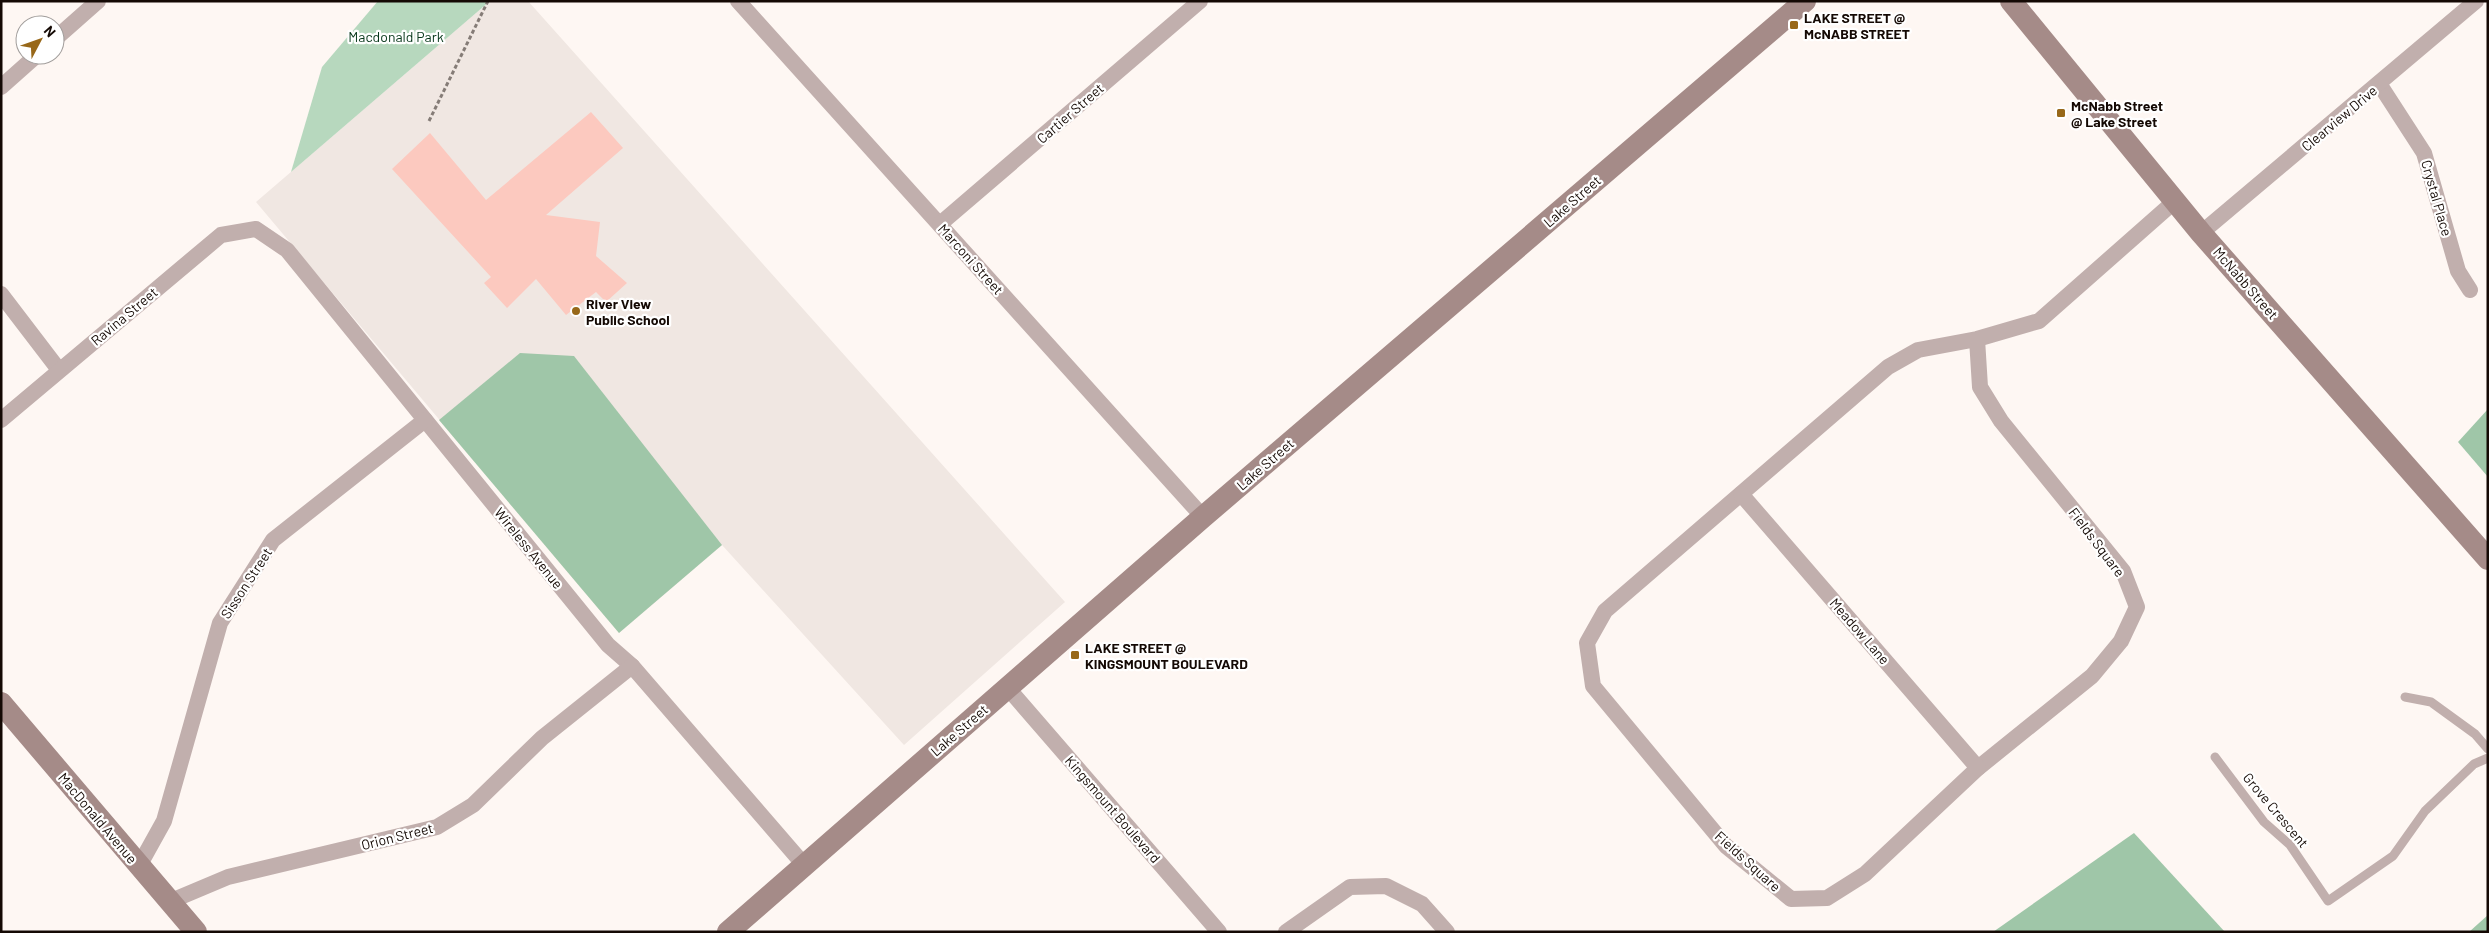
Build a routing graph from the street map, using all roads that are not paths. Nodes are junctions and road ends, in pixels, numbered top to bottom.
1 (98, 1) edge
2 (738, 1) edge
3 (1200, 1) edge
4 (1805, 1) edge
5 (2011, 1) edge
6 (2476, 1) edge
7 (65, 30) edge
8 (26, 65) edge
9 (2380, 85) junction
10 (1, 87) edge
11 (2175, 201) junction
12 (940, 224) junction
13 (256, 229) joint
14 (2201, 233) junction
15 (2470, 290) dead end
16 (1, 294) edge
17 (1977, 338) junction
18 (59, 370) junction
19 (1, 420) edge
20 (425, 420) junction
21 (1741, 494) junction
22 (1203, 518) junction
23 (2488, 559) edge
24 (632, 666) junction
25 (1007, 687) junction
26 (2406, 697) dead end
27 (1, 703) edge
28 (2488, 749) edge
29 (2215, 757) dead end
30 (2488, 758) edge
31 (1978, 768) junction
32 (139, 866) junction
33 (805, 866) junction
34 (172, 901) junction
35 (196, 932) edge
36 (728, 932) edge
37 (1219, 932) edge
38 (1286, 932) edge
39 (1447, 932) edge

1 - 7 street
2 - 12 street, Marconi Street
3 - 12 street, Cartier Street
4 - 22 street, Lake Street
5 - 11 street, McNabb Street
6 - 9 street, Clearview Drive
8 - 10 street
9 - 14 street, Clearview Drive
9 - 15 street, Crystal Place
11 - 14 street, McNabb Street
11 - 17 street, Fields Square
12 - 22 street, Marconi Street
13 - 18 street, Ravina Street
13 - 20 street, Wireless Avenue
14 - 23 street, McNabb Street
16 - 18 street
17 - 21 street, Fields Square
17 - 31 street, Fields Square
18 - 19 street, Ravina Street
20 - 24 street, Wireless Avenue
20 - 32 street, Sisson Street
21 - 31 street, Meadow Lane
21 - 31 street, Fields Square
22 - 25 street, Lake Street
24 - 33 street, Wireless Avenue
24 - 34 street, Orion Street
25 - 33 street, Lake Street
25 - 37 street, Kingsmount Boulevard
26 - 28 lane
27 - 32 street, MacDonald Avenue
29 - 30 lane, Grove Crescent
32 - 34 street, MacDonald Avenue
33 - 36 street, Lake Street
34 - 35 street, MacDonald Avenue
38 - 39 street

